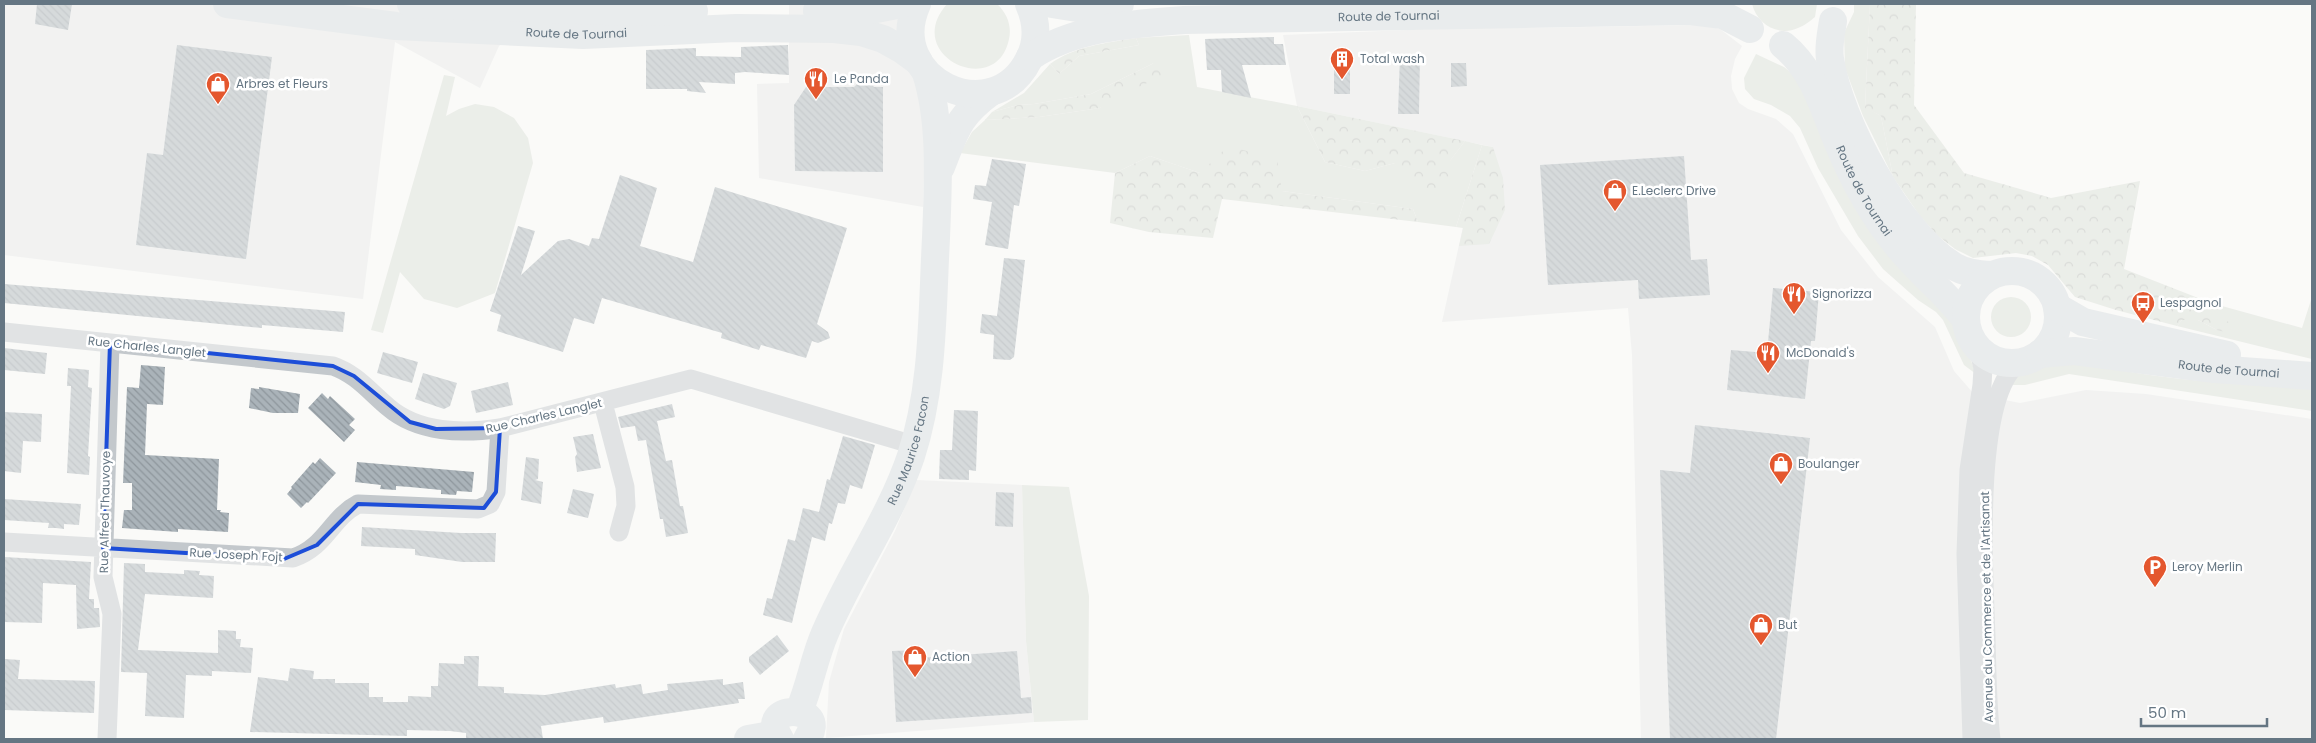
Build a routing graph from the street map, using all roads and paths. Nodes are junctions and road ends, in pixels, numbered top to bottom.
1 (228, 4) edge
2 (411, 4) edge
3 (902, 4) edge
4 (917, 4) edge
5 (1029, 4) edge
6 (1052, 4) edge
7 (1120, 4) edge
8 (1738, 4) edge
9 (1836, 12) edge
10 (1750, 29) junction
11 (1783, 45) junction
12 (1030, 57) junction
13 (923, 68) junction
14 (991, 92) junction
15 (939, 170) junction
16 (1992, 275) junction
17 (2057, 307) junction
18 (1966, 320) junction
19 (4, 332) edge
20 (110, 343) junction
21 (1978, 348) junction
22 (2029, 358) junction
23 (2305, 375) edge
24 (603, 403) junction
25 (500, 428) junction
26 (914, 445) junction
27 (620, 532) dead end
28 (4, 542) edge
29 (103, 548) junction
30 (798, 711) junction
31 (778, 737) edge
32 (107, 739) edge
33 (748, 739) edge
34 (806, 739) edge
35 (1972, 739) edge
36 (1991, 739) edge

1 - 13 main road, Route de Tournai
2 - 3 main road, Route de Tournai
4 - 13 main road, Rue Maurice Facon
5 - 12 main road
6 - 7 main road
8 - 10 main road
9 - 11 main road, Route de Tournai
9 - 16 main road, Route de Tournai
10 - 11 main road, Route de Tournai
10 - 12 main road, Route de Tournai
11 - 18 main road, Route de Tournai
12 - 14 main road, Rue Maurice Facon
13 - 14 main road, Route de Tournai
13 - 15 main road, Rue Maurice Facon
14 - 15 main road, Rue Maurice Facon
15 - 26 main road, Rue Maurice Facon
16 - 17 main road, Route de Tournai
16 - 18 main road
17 - 22 main road
17 - 23 main road, Route de Tournai
18 - 21 main road, Route de Tournai
19 - 20 street, Rue Charles Langlet
20 - 25 street, Rue Charles Langlet
20 - 29 street, Rue Alfred Thauvoye
21 - 22 main road, Route de Tournai
21 - 35 street, Avenue du Commerce et de l'Artisanat
22 - 23 main road, Route de Tournai
22 - 36 street, Avenue du Commerce et de l'Artisanat
24 - 25 street, Rue Charles Langlet
24 - 26 street, Rue Charles Langlet
24 - 27 street
25 - 29 street, Rue Joseph Fojt
26 - 30 main road, Rue Maurice Facon
28 - 29 street, Rue Joseph Fojt
29 - 32 street, Rue Alfred Thauvoye
30 - 31 main road
30 - 34 main road
31 - 33 main road

